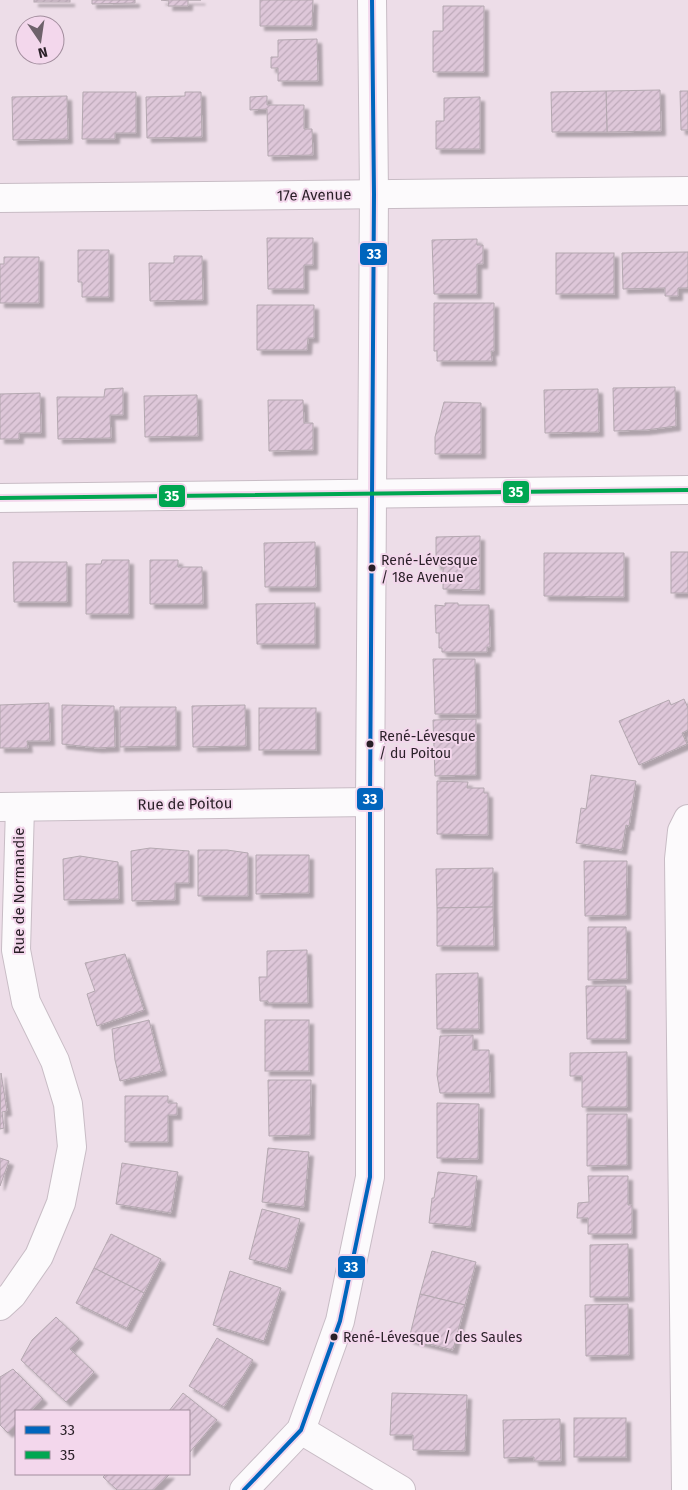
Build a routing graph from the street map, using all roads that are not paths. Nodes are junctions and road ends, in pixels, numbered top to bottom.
1 (372, 0) edge
2 (688, 190) edge
3 (374, 194) junction
4 (0, 198) edge
5 (688, 490) edge
6 (373, 493) junction
7 (0, 498) edge
8 (370, 802) junction
9 (10, 807) edge
10 (688, 819) edge
11 (0, 1306) edge
12 (300, 1430) junction
13 (244, 1490) edge
14 (401, 1490) edge
15 (686, 1490) edge

1 - 3 street
2 - 3 street, 17e Avenue
3 - 4 street, 17e Avenue
3 - 6 street
5 - 6 street
6 - 7 street
6 - 8 street
8 - 9 street, Rue de Poitou
8 - 12 street
9 - 11 street, Rue de Normandie
10 - 15 street
12 - 13 street
12 - 14 street

